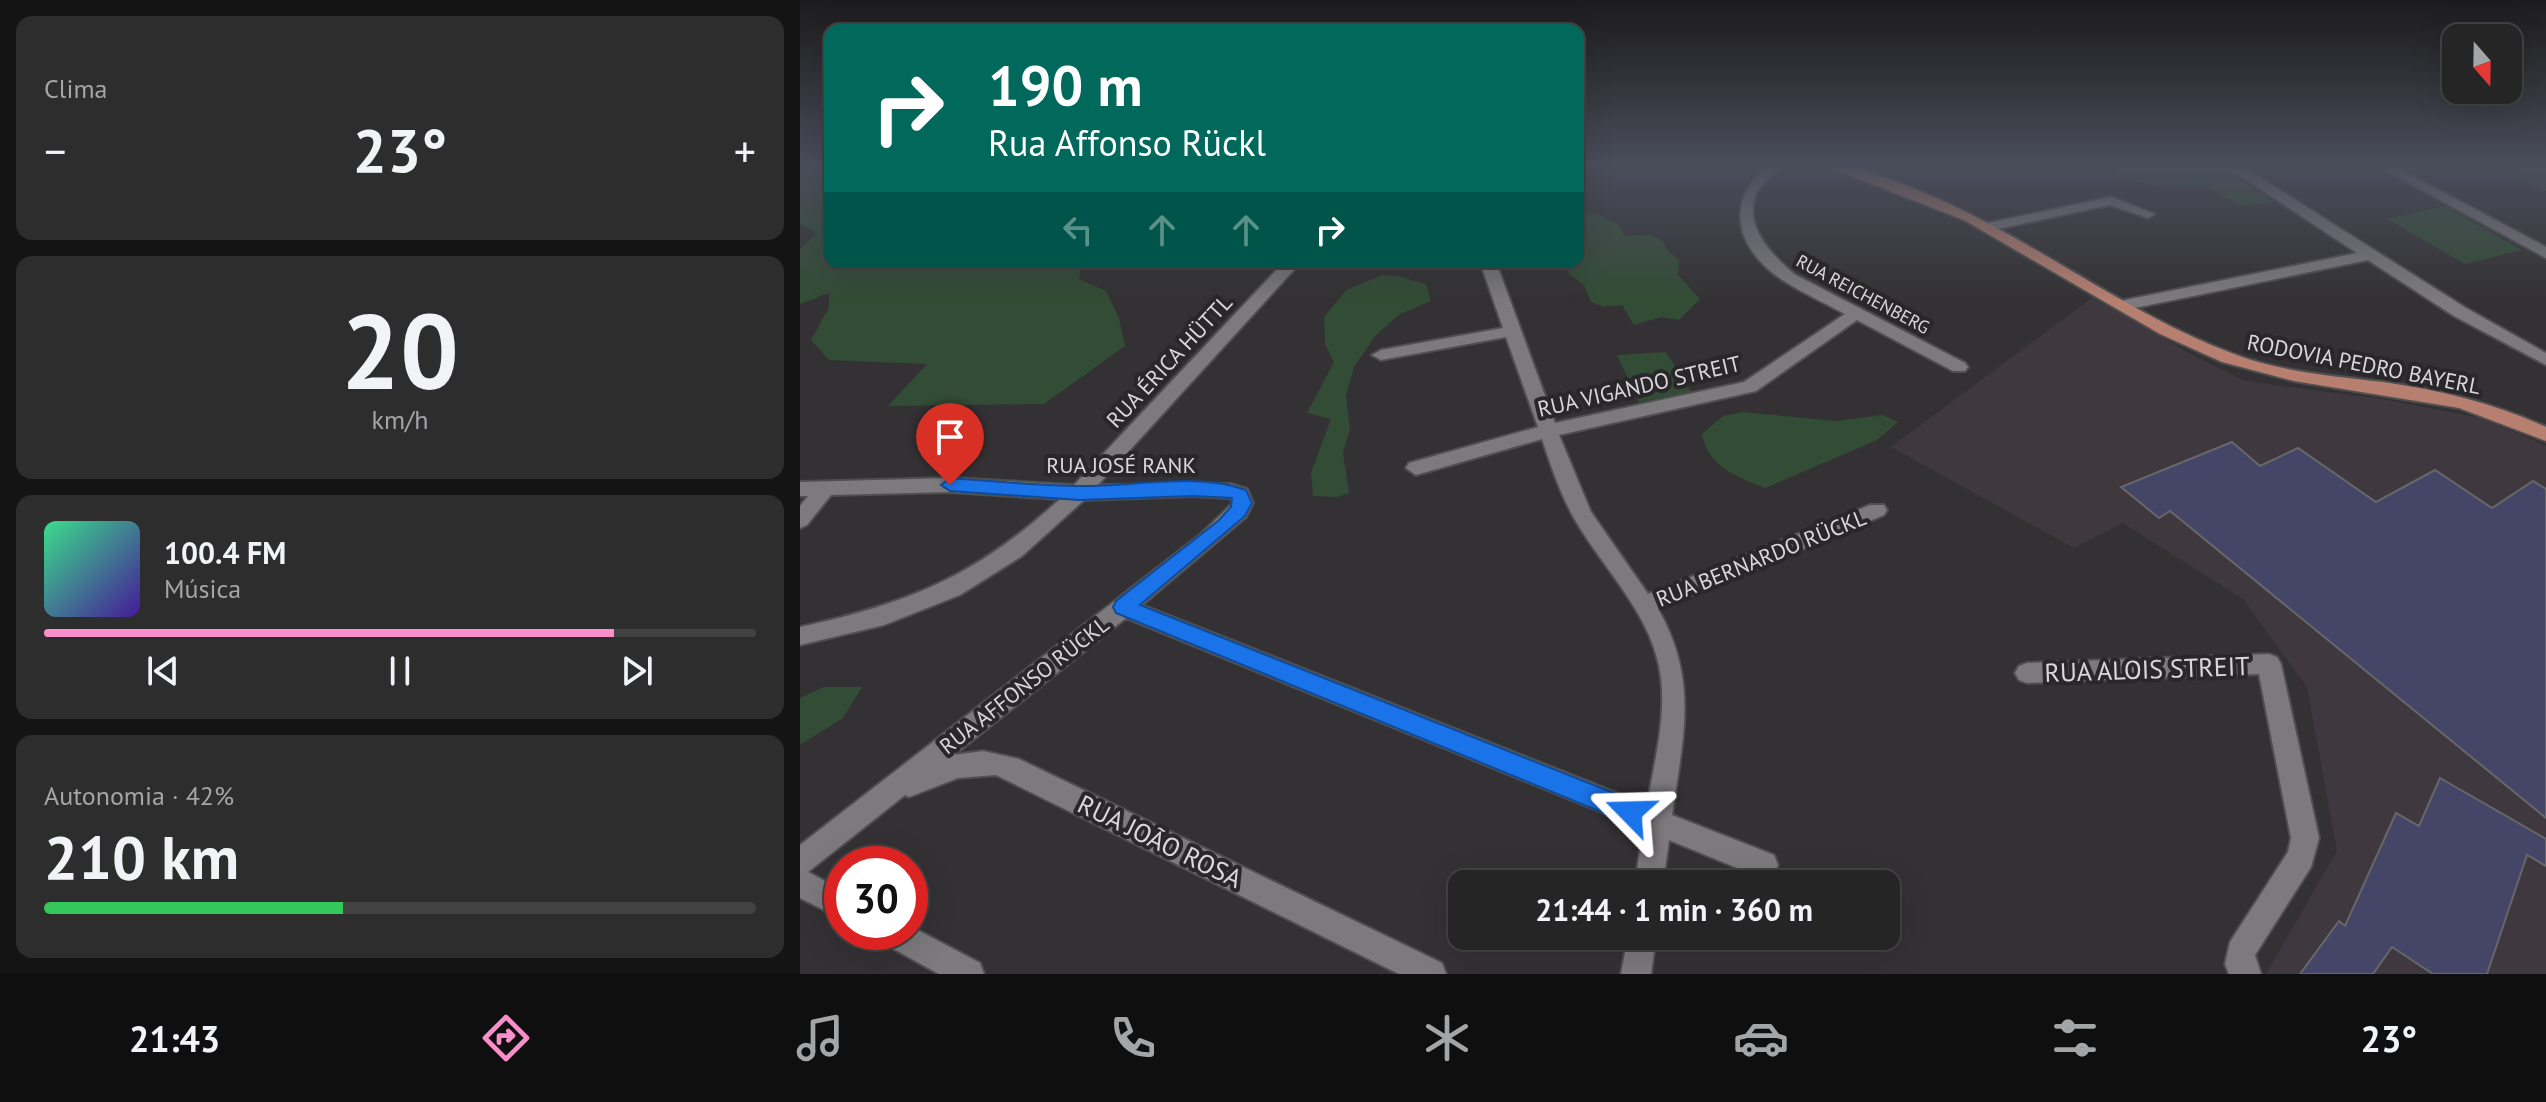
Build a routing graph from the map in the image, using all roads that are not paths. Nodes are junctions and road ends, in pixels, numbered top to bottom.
1 (1746, 210) edge
2 (1952, 210) edge
3 (2066, 210) edge
4 (2140, 210) edge
5 (2300, 210) edge
6 (2467, 210) edge
7 (2148, 214) dead end
8 (1988, 227) junction
9 (2546, 253) edge
10 (2368, 255) junction
11 (1287, 268) edge
12 (1490, 268) edge
13 (2125, 305) junction
14 (1855, 314) junction
15 (1513, 331) junction
16 (1381, 355) dead end
17 (2546, 360) edge
18 (1959, 367) dead end
19 (1547, 431) junction
20 (2546, 435) edge
21 (1416, 468) dead end
22 (826, 488) junction
23 (800, 489) edge
24 (1079, 493) junction
25 (1243, 503) joint
26 (1877, 510) dead end
27 (800, 520) edge
28 (1644, 605) junction
29 (1123, 607) junction
30 (800, 636) edge
31 (2027, 673) dead end
32 (883, 796) junction
33 (1658, 823) junction
34 (800, 862) edge
35 (1764, 865) dead end
36 (1651, 870) edge
37 (800, 883) edge
38 (824, 896) edge
39 (924, 950) edge
40 (1640, 950) edge
41 (969, 974) edge
42 (1431, 974) edge
43 (1636, 974) edge
44 (2246, 974) edge

1 - 14 street, RUA REICHENBERG
2 - 8 main road, RODOVIA PEDRO BAYERL
3 - 8 street
4 - 7 street
5 - 10 street
6 - 9 street
8 - 13 main road, RODOVIA PEDRO BAYERL
10 - 13 street
10 - 17 street
11 - 24 street, RUA ÉRICA HÜTTL
12 - 15 street
13 - 20 main road, RODOVIA PEDRO BAYERL
14 - 18 street, RUA REICHENBERG
14 - 19 street, RUA VIGANDO STREIT
15 - 16 street
15 - 19 street
19 - 21 street, RUA VIGANDO STREIT
19 - 28 street
22 - 23 street, RUA JOSÉ RANK
22 - 24 street, RUA JOSÉ RANK
22 - 27 street
24 - 25 street, RUA JOSÉ RANK
24 - 30 street, RUA ÉRICA HÜTTL
25 - 29 street, RUA AFFONSO RÜCKL
26 - 28 street, RUA BERNARDO RÜCKL
28 - 33 street
29 - 32 street, RUA AFFONSO RÜCKL
29 - 33 street
31 - 44 street, RUA ALOIS STREIT
32 - 34 street, RUA AFFONSO RÜCKL
32 - 42 street, RUA JOÃO ROSA
33 - 35 street
33 - 36 street
37 - 38 street
39 - 41 street
40 - 43 street

